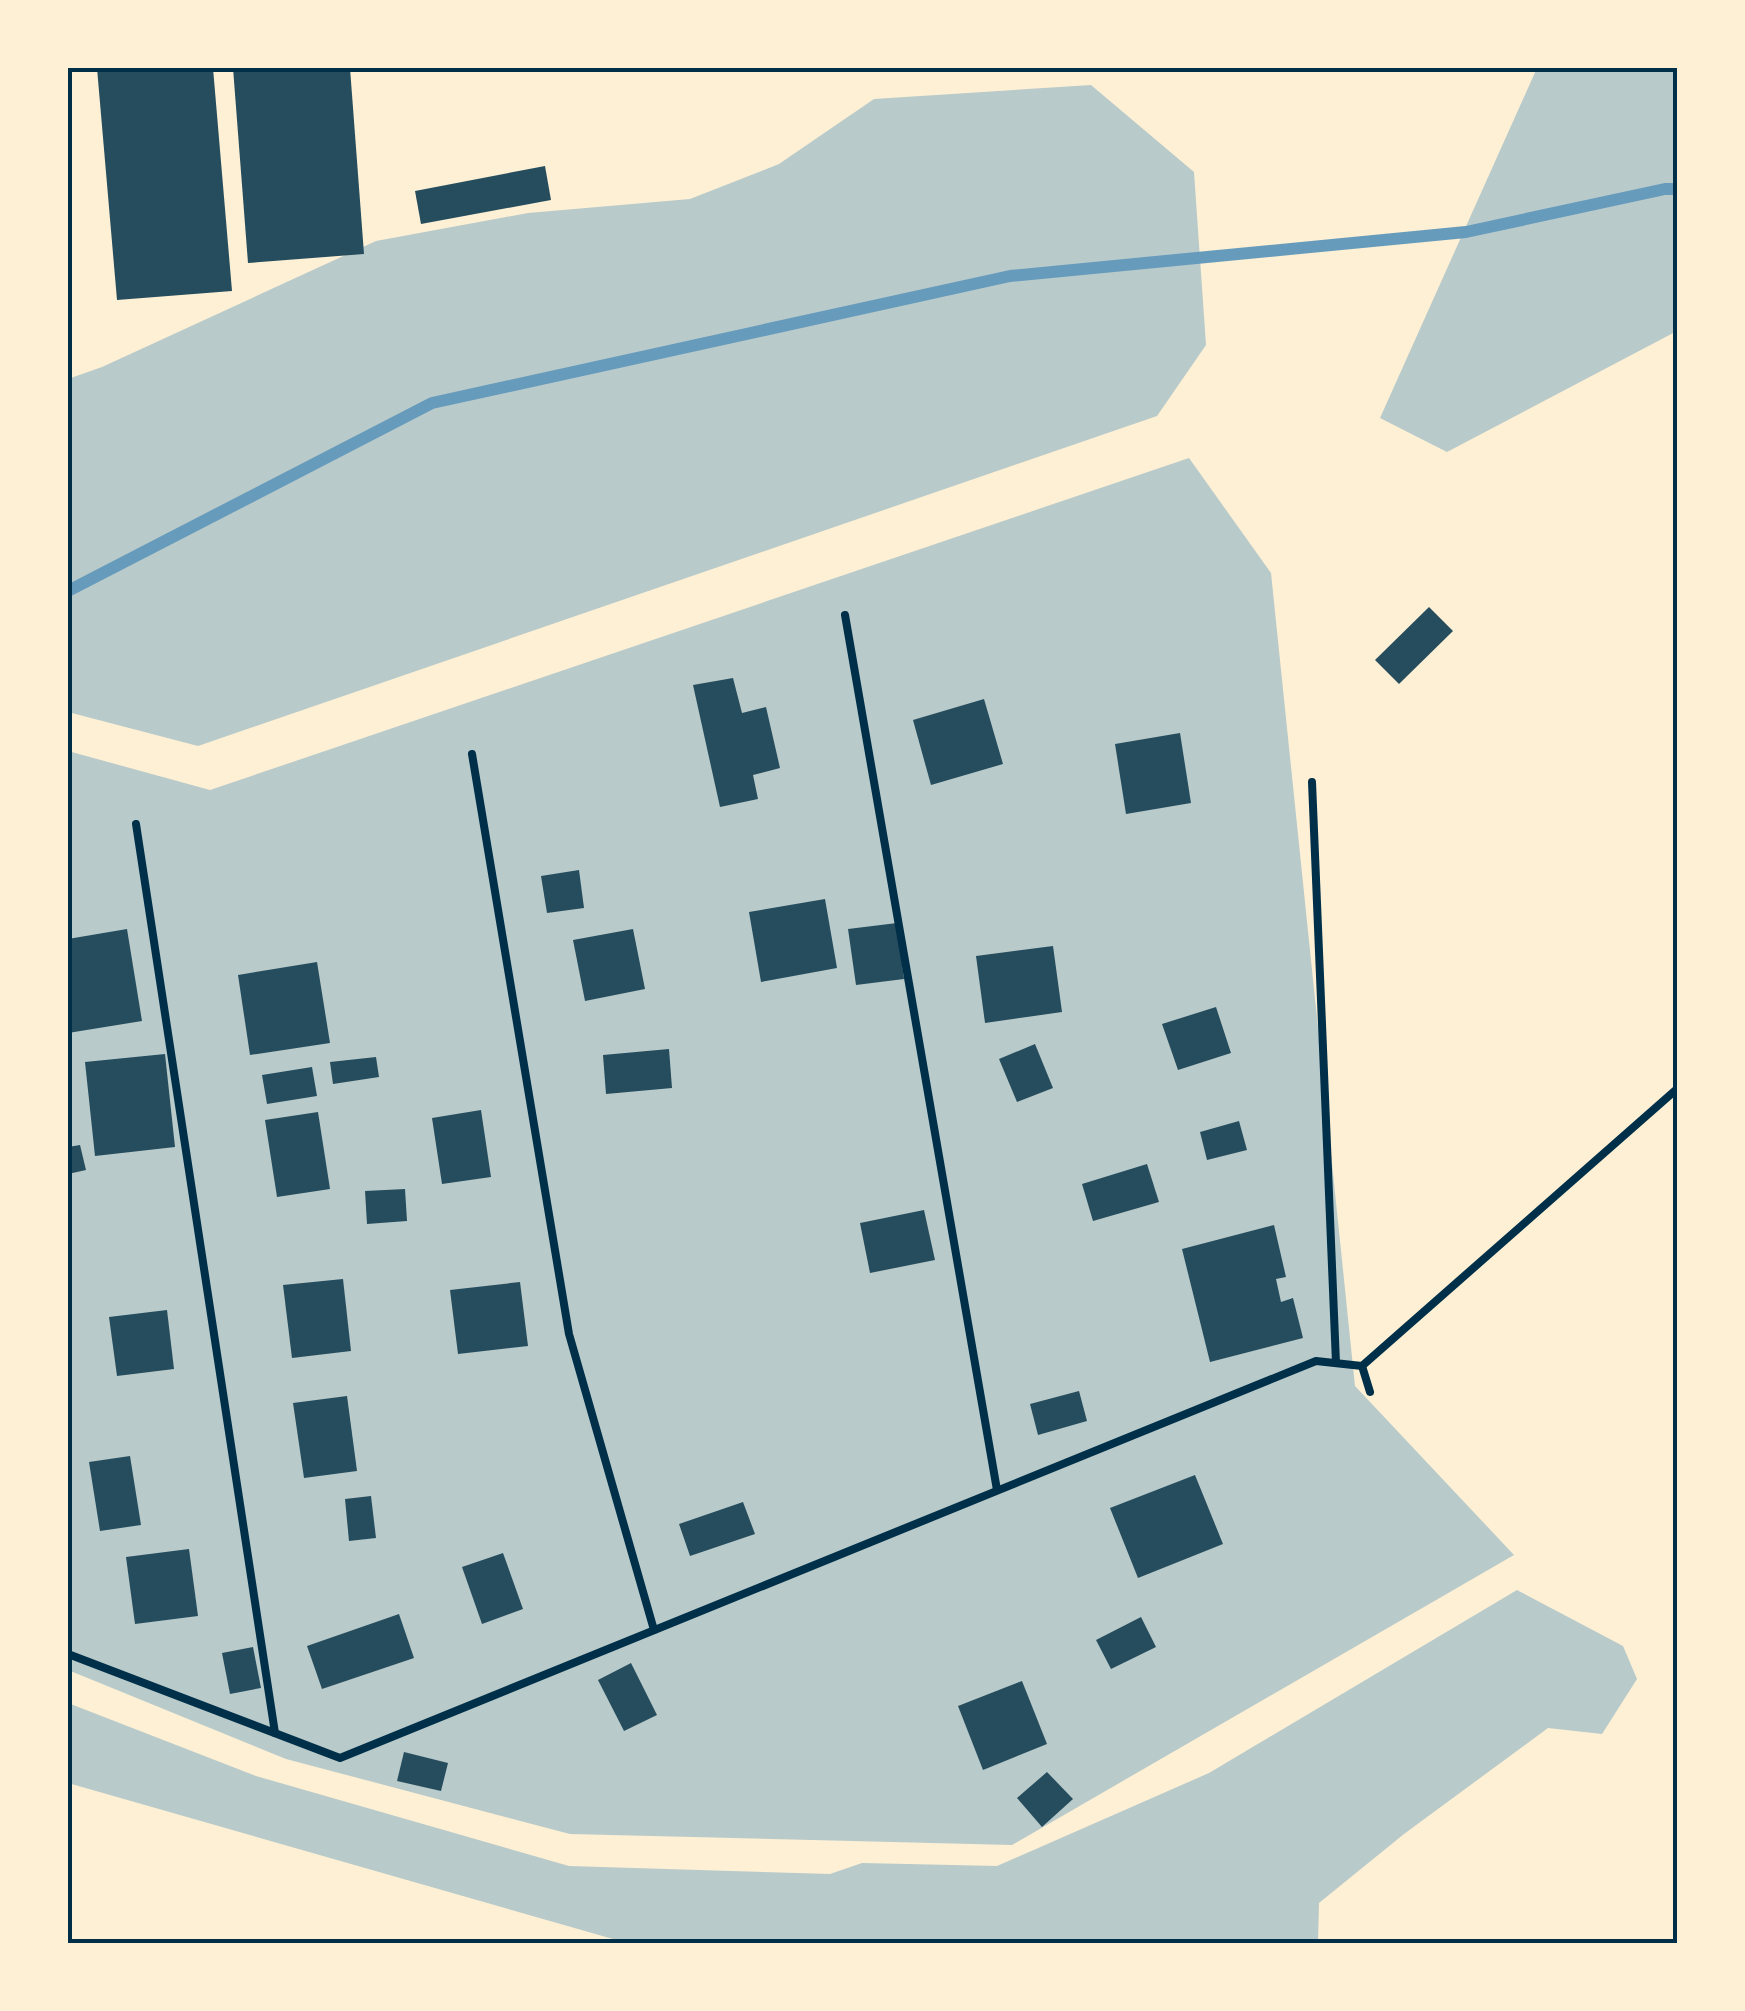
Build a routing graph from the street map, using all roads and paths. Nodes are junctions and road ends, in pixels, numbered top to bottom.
1 (845, 615) dead end
2 (472, 754) dead end
3 (1312, 782) dead end
4 (136, 824) dead end
5 (1678, 1088) edge
6 (1336, 1363) junction
7 (1362, 1366) junction
8 (1370, 1392) dead end
9 (997, 1490) junction
10 (654, 1630) junction
11 (68, 1654) edge
12 (275, 1733) junction

1 - 9 lane
2 - 10 lane
3 - 6 lane
4 - 12 lane
5 - 7 lane
6 - 7 lane
6 - 9 lane
7 - 8 lane
9 - 10 lane
10 - 12 lane
11 - 12 lane

